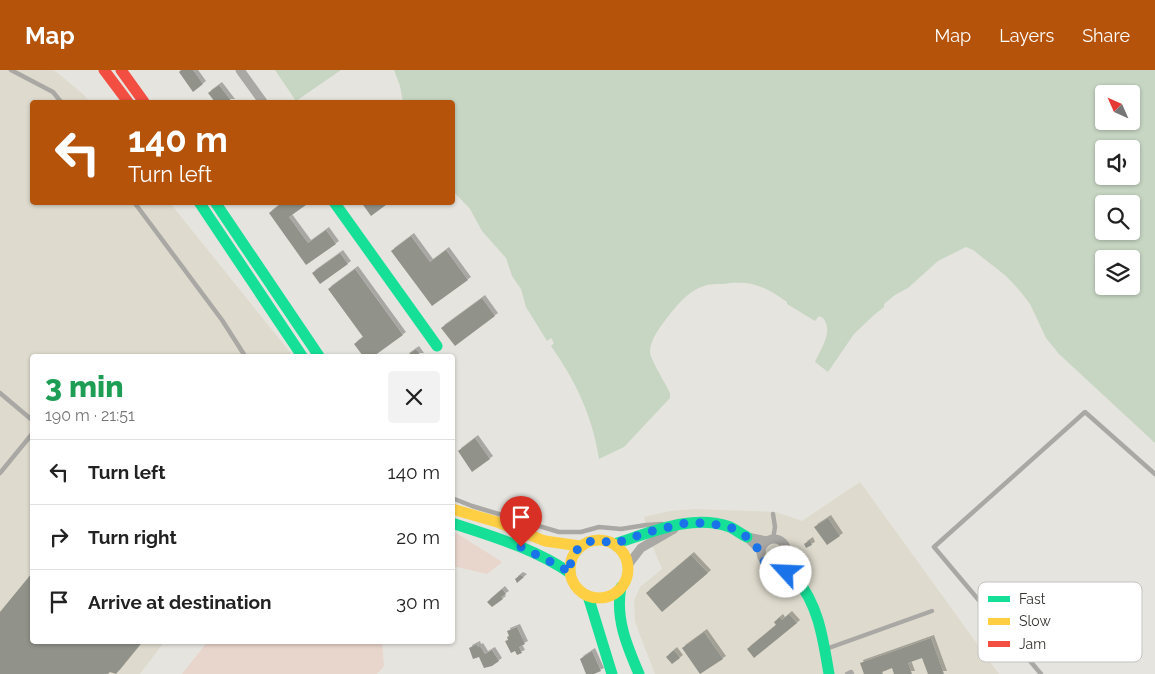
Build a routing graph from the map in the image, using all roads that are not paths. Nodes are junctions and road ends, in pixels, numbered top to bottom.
1 (11, 70) edge
2 (104, 70) edge
3 (121, 70) edge
4 (240, 70) edge
5 (59, 100) edge
6 (126, 100) edge
7 (143, 100) edge
8 (262, 100) edge
9 (136, 205) edge
10 (201, 205) edge
11 (217, 205) edge
12 (336, 205) edge
13 (437, 346) dead end
14 (318, 353) edge
15 (244, 354) edge
16 (301, 354) edge
17 (0, 393) edge
18 (30, 418) edge
19 (30, 436) edge
20 (0, 474) edge
21 (1155, 474) edge
22 (455, 499) edge
23 (455, 510) edge
24 (773, 514) dead end
25 (686, 523) junction
26 (455, 524) edge
27 (747, 537) junction
28 (770, 540) junction
29 (614, 544) junction
30 (580, 546) junction
31 (761, 552) junction
32 (786, 558) junction
33 (628, 565) junction
34 (777, 566) junction
35 (570, 573) junction
36 (796, 578) junction
37 (621, 587) junction
38 (588, 596) junction
39 (978, 599) edge
40 (932, 611) dead end
41 (824, 650) junction
42 (1031, 662) edge
43 (612, 674) edge
44 (639, 674) edge
45 (829, 674) edge
46 (847, 674) edge
47 (852, 674) edge
48 (1041, 674) edge

1 - 5 lane
2 - 6 main road
3 - 7 main road
4 - 8 street
9 - 15 lane
10 - 16 main road
11 - 14 main road
12 - 13 main road
17 - 18 lane
19 - 20 lane
21 - 39 lane
22 - 25 lane
23 - 30 main road
24 - 28 lane
25 - 27 main road
25 - 29 main road
25 - 33 street
26 - 35 main road
27 - 28 street
27 - 31 street
28 - 31 street
28 - 32 street
29 - 30 main road
29 - 33 main road
30 - 35 main road
31 - 34 street
32 - 34 street
32 - 36 street
33 - 37 main road
34 - 36 street
35 - 38 main road
36 - 41 main road
37 - 38 main road
37 - 44 main road
38 - 43 main road
40 - 41 lane
41 - 45 main road
42 - 48 lane
46 - 47 lane

